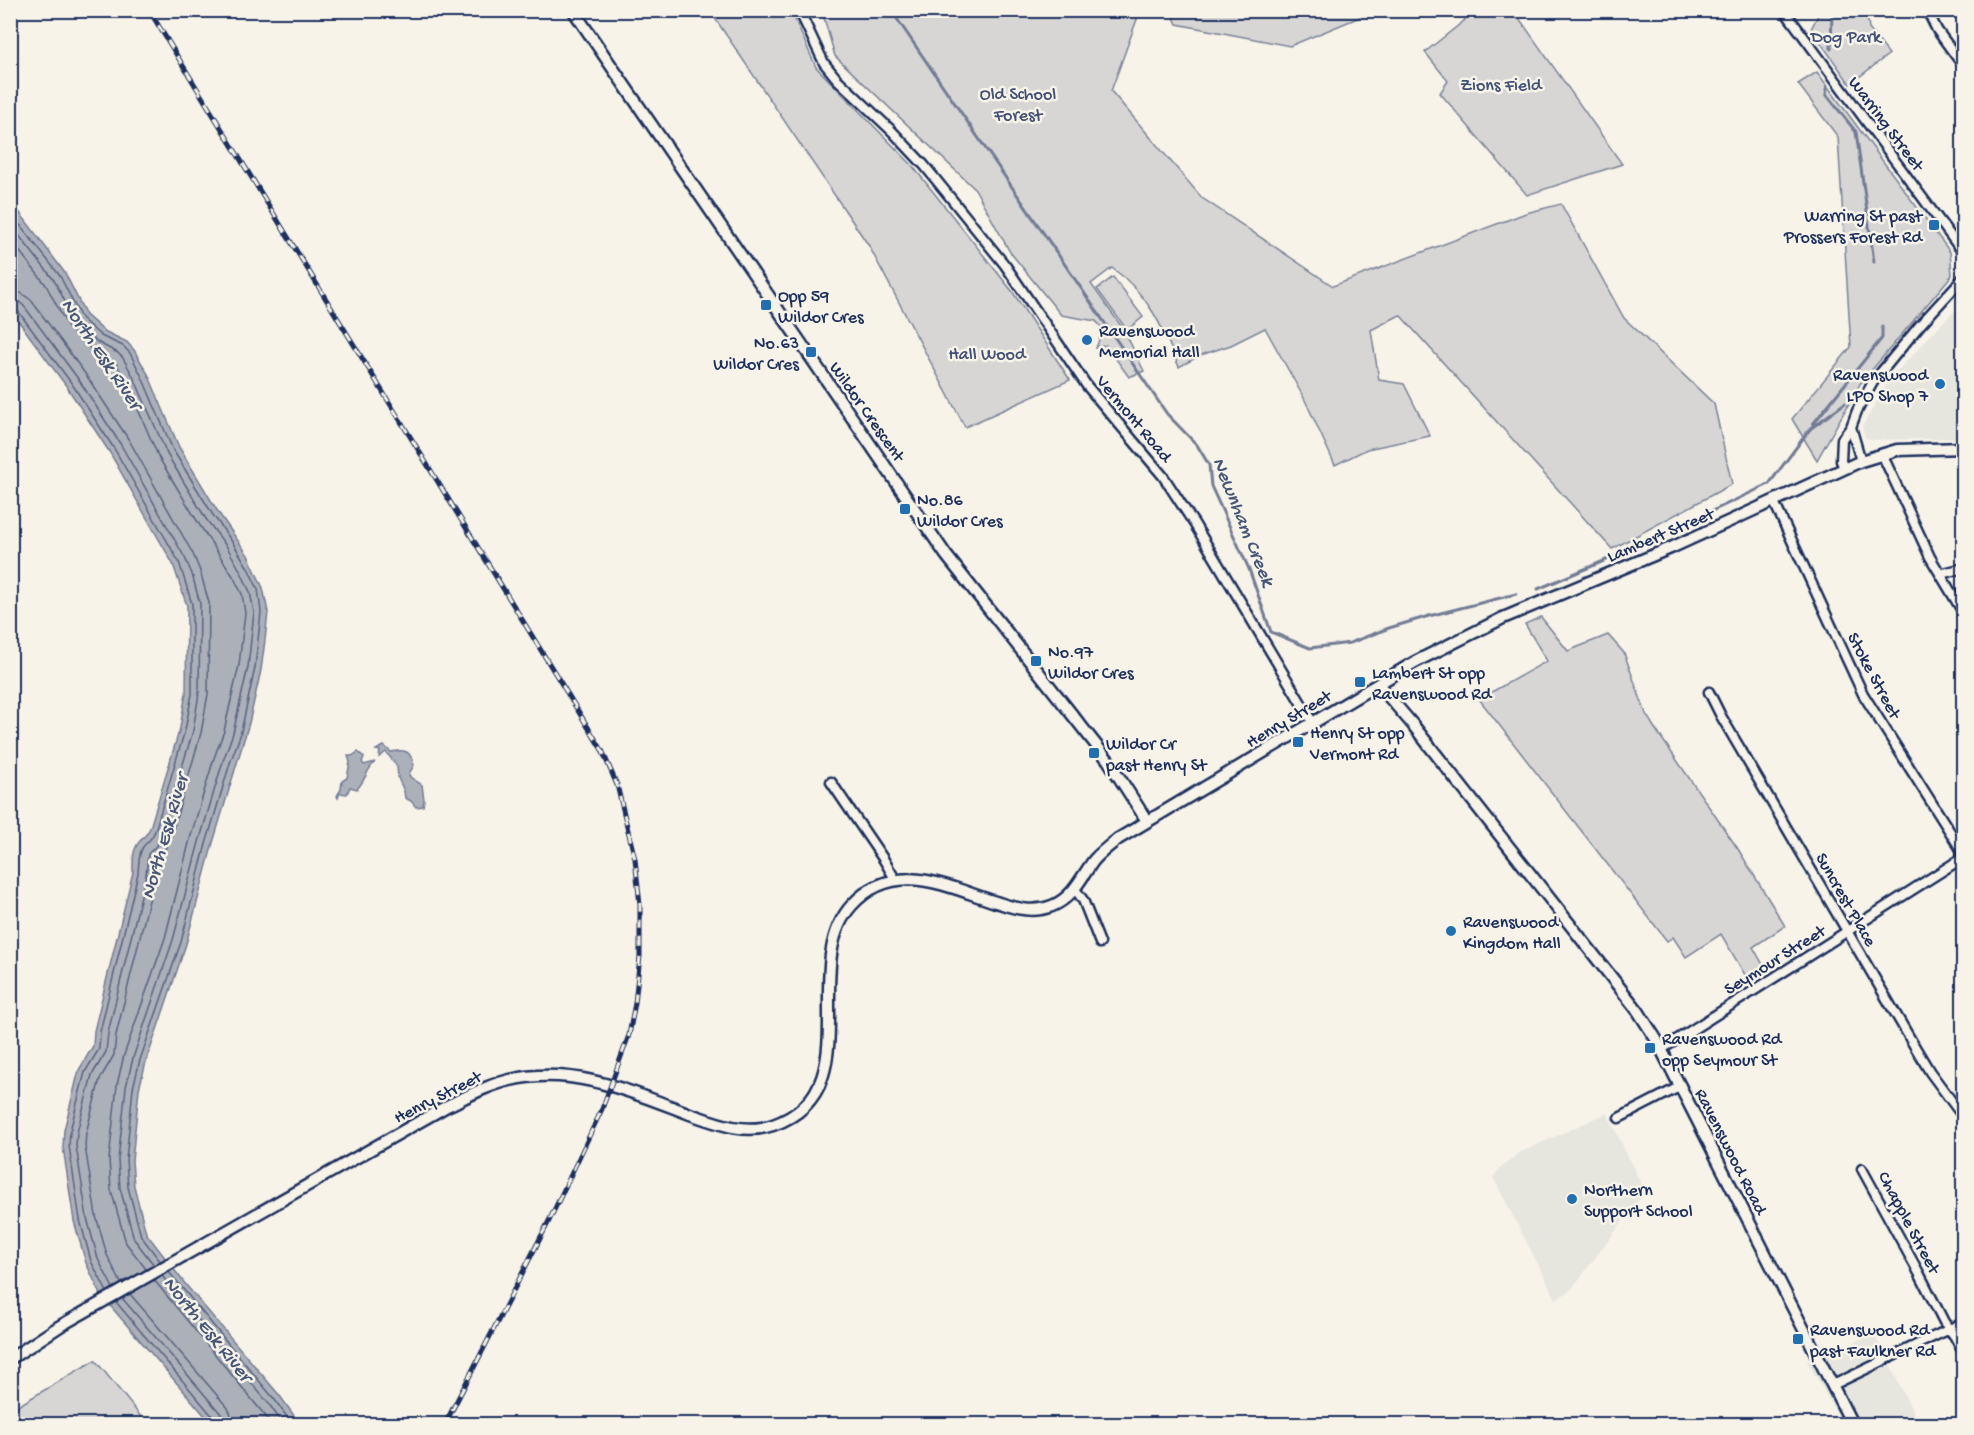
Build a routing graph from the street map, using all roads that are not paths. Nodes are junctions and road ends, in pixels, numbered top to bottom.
1 (573, 10) edge
2 (799, 10) edge
3 (1784, 10) edge
4 (1927, 10) edge
5 (1964, 67) edge
6 (1964, 254) edge
7 (1964, 277) edge
8 (1851, 427) junction
9 (1964, 448) edge
10 (1882, 454) junction
11 (1861, 461) junction
12 (1844, 468) junction
13 (1773, 502) junction
14 (1964, 568) edge
15 (1940, 574) junction
16 (1964, 614) edge
17 (1378, 684) junction
18 (1710, 692) dead end
19 (1313, 723) junction
20 (831, 782) dead end
21 (1147, 821) junction
22 (1964, 856) edge
23 (895, 879) junction
24 (1075, 889) junction
25 (1847, 932) junction
26 (1100, 943) dead end
27 (1662, 1049) junction
28 (1681, 1086) junction
29 (1619, 1118) dead end
30 (1964, 1118) edge
31 (1862, 1169) dead end
32 (1964, 1322) edge
33 (1949, 1328) junction
34 (1964, 1354) edge
35 (10, 1359) edge
36 (1833, 1385) junction
37 (1852, 1425) edge

1 - 21 street, Wildor Crescent
2 - 19 street, Vermont Road
3 - 6 street, Warring Street
4 - 5 street
7 - 8 street
8 - 11 street
8 - 12 street
9 - 10 street, Lambert Street
10 - 11 street, Lambert Street
10 - 15 street
11 - 12 street, Lambert Street
12 - 13 street, Lambert Street
13 - 17 street, Lambert Street
13 - 22 street, Stoke Street
14 - 15 street
15 - 16 street
17 - 19 street, Henry Street
17 - 27 street, Ravenswood Road
18 - 25 street, Suncrest Place
19 - 21 street, Henry Street
20 - 23 street
21 - 24 street, Henry Street
22 - 25 street, Seymour Street
23 - 24 street, Henry Street
23 - 35 street, Henry Street
24 - 26 street
25 - 27 street, Seymour Street
25 - 30 street, Suncrest Place
27 - 28 street, Ravenswood Road
28 - 29 street
28 - 36 street, Ravenswood Road
31 - 33 street, Chapple Street
32 - 33 street
33 - 34 street, Chapple Street
33 - 36 street
36 - 37 street, Ravenswood Road

